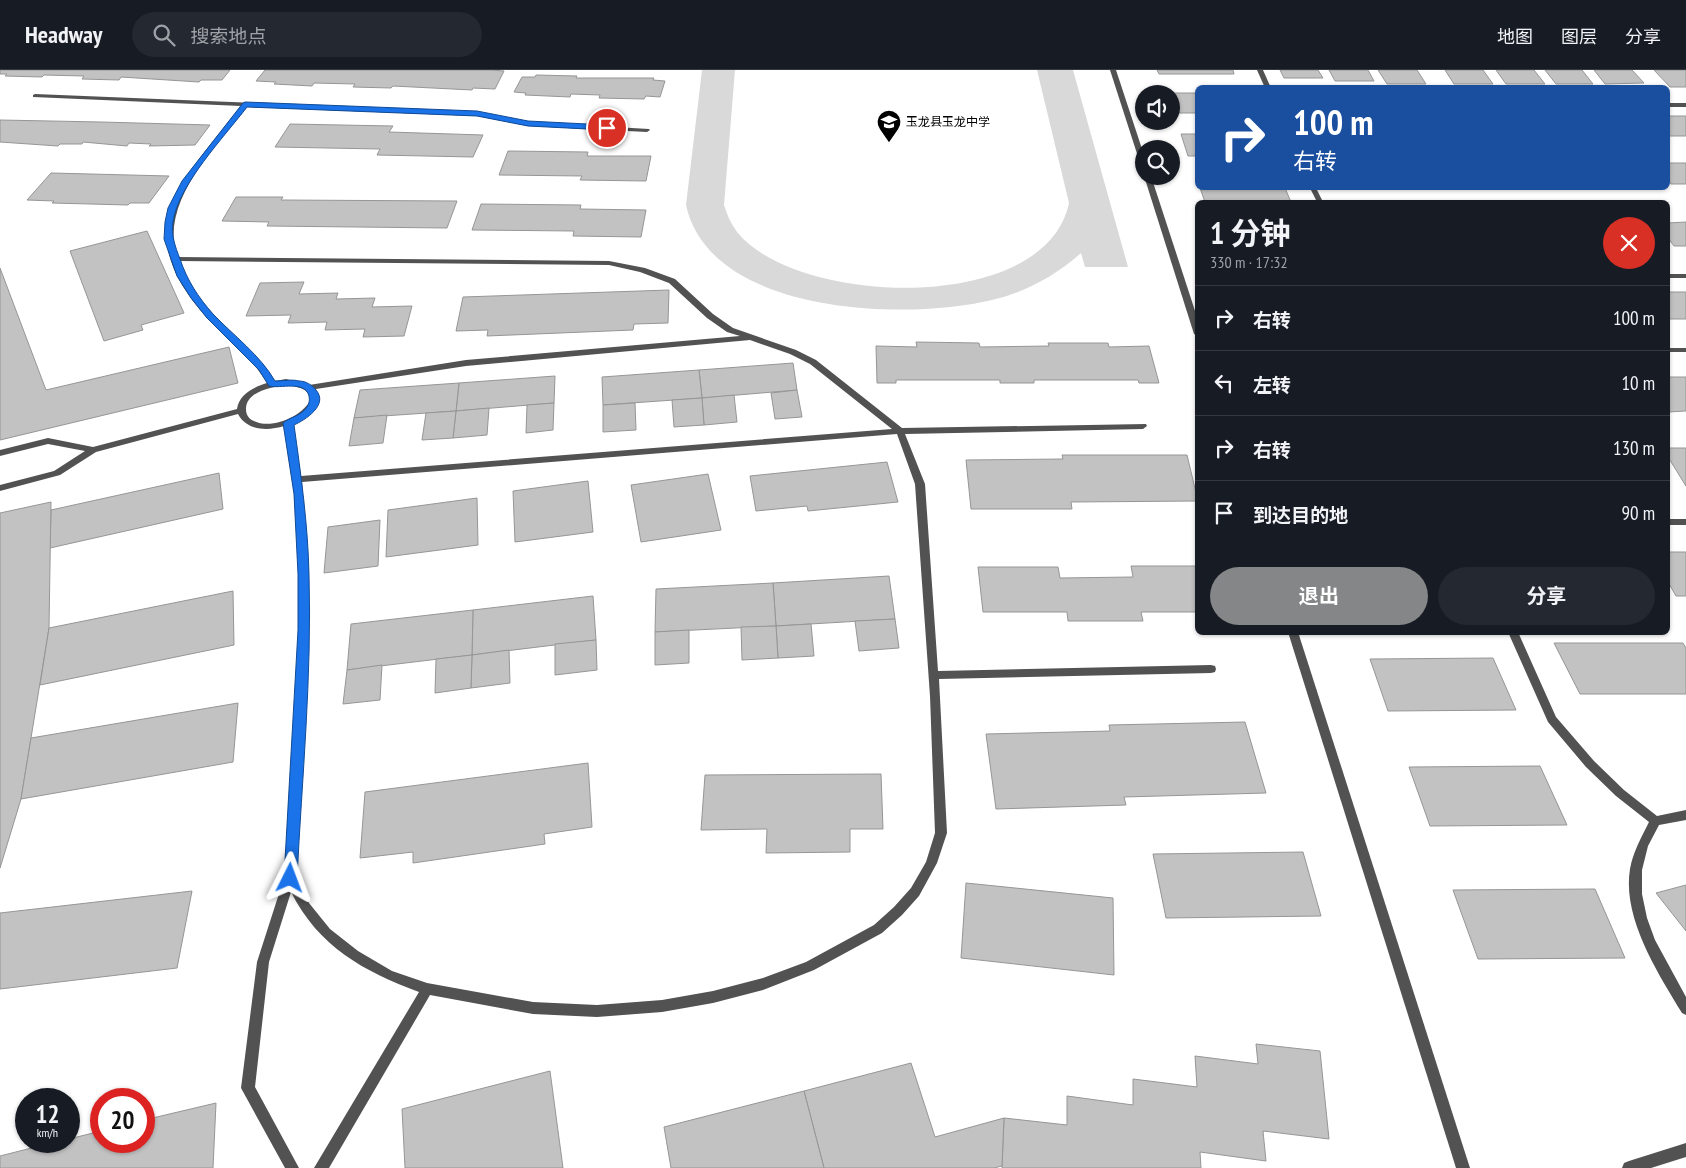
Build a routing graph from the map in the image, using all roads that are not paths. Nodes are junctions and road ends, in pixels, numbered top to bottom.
1 (1113, 70) edge
2 (1260, 70) edge
3 (1267, 85) edge
4 (35, 96) dead end
5 (245, 105) junction
6 (1670, 105) edge
7 (1686, 105) edge
8 (647, 130) dead end
9 (1136, 140) edge
10 (1150, 185) edge
11 (174, 259) junction
12 (1670, 276) edge
13 (1686, 276) edge
14 (1195, 325) edge
15 (749, 338) junction
16 (1670, 350) edge
17 (1686, 350) edge
18 (272, 384) junction
19 (308, 388) junction
20 (241, 411) junction
21 (288, 423) junction
22 (1143, 426) dead end
23 (900, 431) junction
24 (93, 450) junction
25 (0, 453) edge
26 (297, 478) junction
27 (0, 488) edge
28 (1670, 522) edge
29 (1686, 522) edge
30 (1294, 635) edge
31 (1514, 635) edge
32 (1211, 669) dead end
33 (934, 675) junction
34 (1686, 815) edge
35 (1655, 822) junction
36 (290, 878) junction
37 (428, 989) junction
38 (1686, 1008) edge
39 (1686, 1150) edge
40 (292, 1168) edge
41 (321, 1168) edge
42 (1462, 1168) edge
43 (1629, 1168) edge

1 - 9 street
2 - 3 street
4 - 5 street
5 - 8 street
5 - 11 street
6 - 7 street
10 - 14 street
11 - 15 street
11 - 18 street
12 - 13 street
15 - 19 street
15 - 23 street
16 - 17 street
18 - 19 street
18 - 20 street
19 - 21 street
20 - 21 street
20 - 24 street
21 - 26 street
22 - 23 street
23 - 26 street
23 - 33 street
24 - 25 street
24 - 27 street
26 - 36 street
28 - 29 street
30 - 42 street
31 - 35 street
32 - 33 street
33 - 37 street
34 - 35 street
35 - 38 street
36 - 37 street
36 - 40 street
37 - 41 street
39 - 43 street

